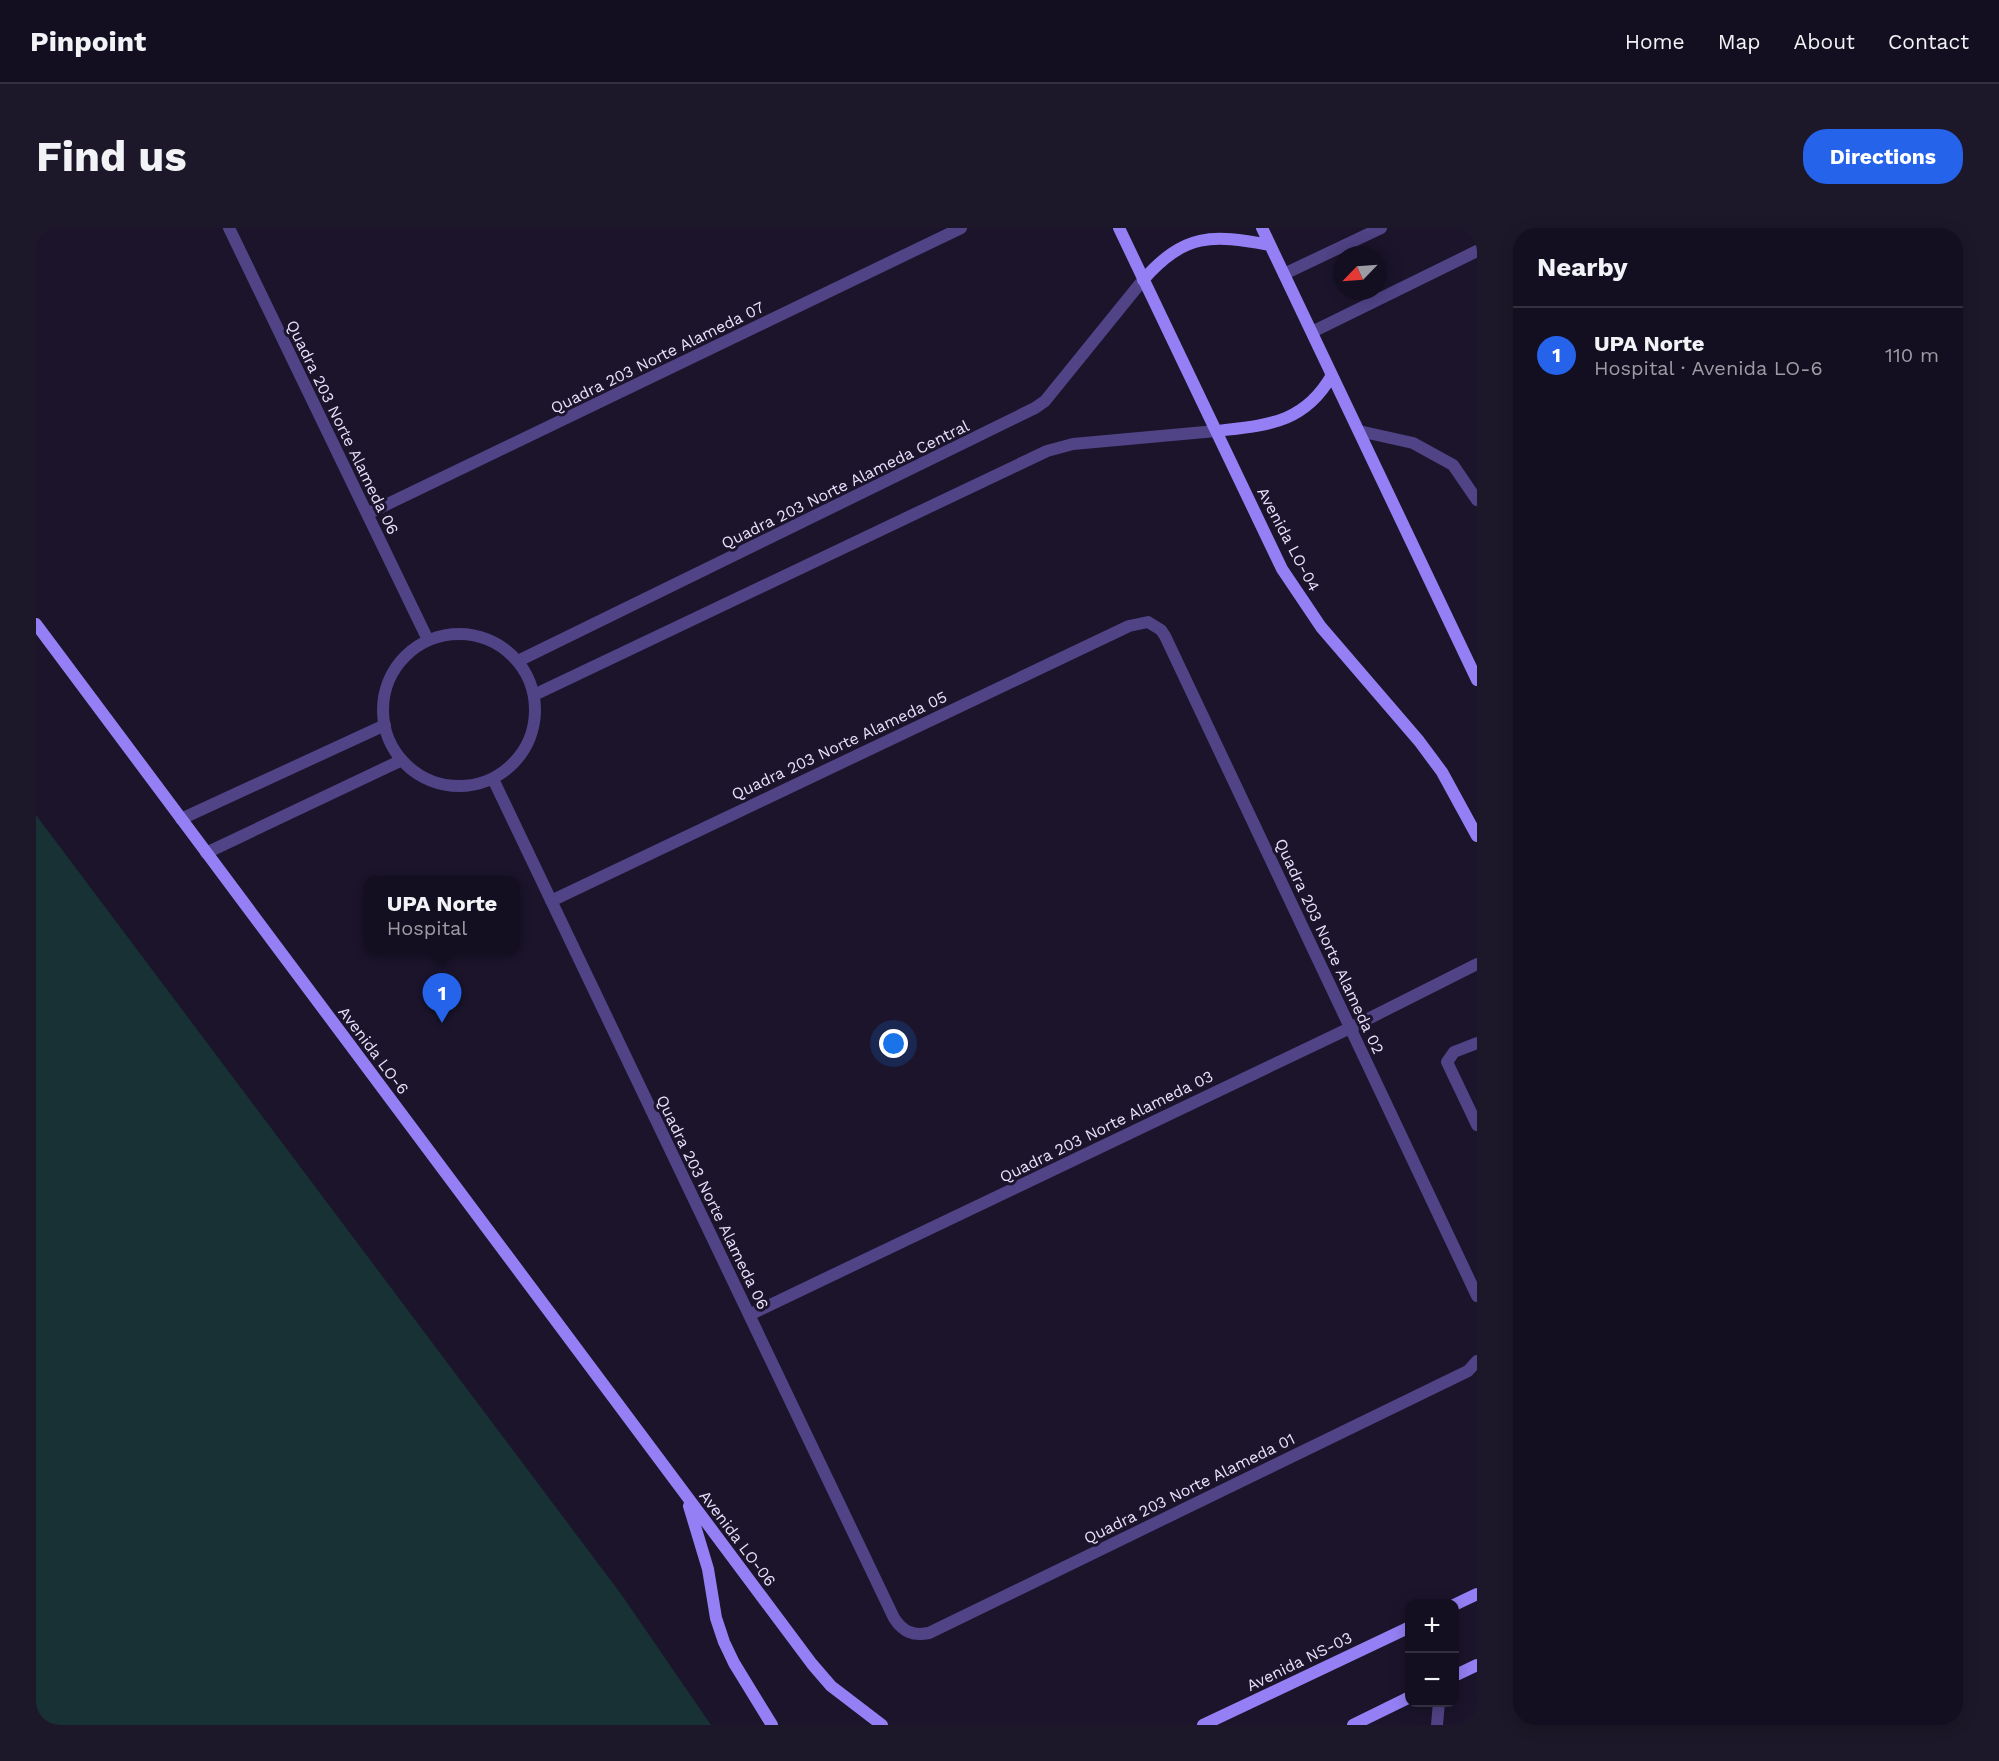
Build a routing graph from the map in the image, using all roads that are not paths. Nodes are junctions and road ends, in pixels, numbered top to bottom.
1 (229, 228) edge
2 (961, 228) edge
3 (1119, 228) edge
4 (1262, 228) edge
5 (1381, 228) edge
6 (1270, 245) junction
7 (1477, 252) edge
8 (1284, 274) junction
9 (1143, 280) junction
10 (1312, 332) junction
11 (1332, 375) junction
12 (1216, 431) junction
13 (1359, 431) junction
14 (1477, 500) edge
15 (367, 514) junction
16 (1142, 622) joint
17 (36, 624) edge
18 (428, 640) junction
19 (518, 661) junction
20 (1477, 680) edge
21 (534, 695) junction
22 (385, 725) junction
23 (402, 760) junction
24 (493, 779) junction
25 (181, 819) junction
26 (1477, 836) edge
27 (206, 853) junction
28 (551, 901) junction
29 (1477, 964) edge
30 (1350, 1028) junction
31 (1477, 1042) edge
32 (1477, 1125) edge
33 (1477, 1296) edge
34 (749, 1315) junction
35 (1477, 1361) edge
36 (686, 1496) junction
37 (1477, 1594) edge
38 (1459, 1603) edge
39 (1405, 1629) edge
40 (911, 1634) joint
41 (1477, 1665) edge
42 (1459, 1674) edge
43 (1405, 1699) edge
44 (1439, 1707) edge
45 (772, 1725) edge
46 (882, 1725) edge
47 (1203, 1725) edge
48 (1353, 1725) edge
49 (1437, 1725) edge

1 - 15 street, Quadra 203 Norte Alameda 06
2 - 15 street, Quadra 203 Norte Alameda 07
3 - 9 street, Avenida LO-04
4 - 6 street
5 - 8 street
6 - 8 street
6 - 9 street
7 - 10 street
8 - 10 street
9 - 12 street, Avenida LO-04
9 - 19 street, Quadra 203 Norte Alameda Central
10 - 11 street
11 - 12 street
11 - 13 street
12 - 21 street
12 - 26 street, Avenida LO-04
13 - 14 street
13 - 20 street
15 - 18 street, Quadra 203 Norte Alameda 06
16 - 28 street, Quadra 203 Norte Alameda 05
16 - 30 street, Quadra 203 Norte Alameda 02
17 - 25 street, Avenida LO-6
18 - 19 street
18 - 22 street
19 - 21 street
21 - 24 street
22 - 23 street
22 - 25 street
23 - 24 street
23 - 27 street
24 - 28 street, Quadra 203 Norte Alameda 06
25 - 27 street, Avenida LO-6
27 - 36 street, Avenida LO-6
28 - 34 street, Quadra 203 Norte Alameda 06
29 - 30 street, Quadra 203 Norte Alameda 03
30 - 33 street, Quadra 203 Norte Alameda 02
30 - 34 street, Quadra 203 Norte Alameda 03
31 - 32 street
34 - 40 street, Quadra 203 Norte Alameda 06
35 - 40 street, Quadra 203 Norte Alameda 01
36 - 45 street, Avenida LO-06
36 - 46 street, Avenida LO-06
37 - 38 street
39 - 47 street, Avenida NS-03
41 - 42 street
43 - 48 street
44 - 49 street

